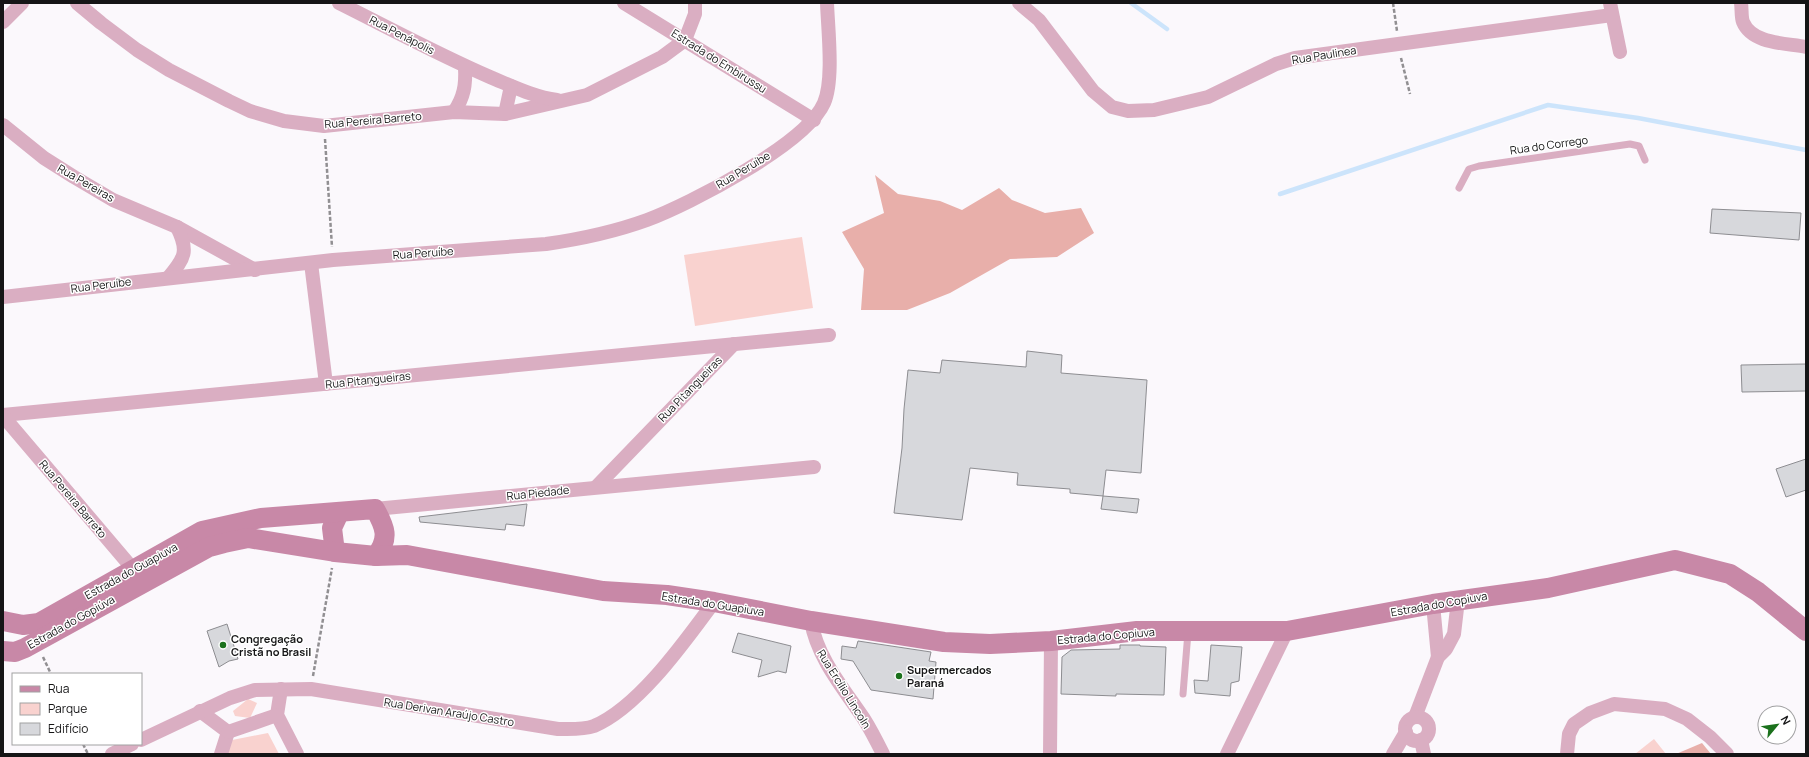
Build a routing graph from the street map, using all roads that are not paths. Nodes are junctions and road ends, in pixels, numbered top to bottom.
1 (22, 3) edge
2 (77, 3) edge
3 (339, 3) edge
4 (624, 3) edge
5 (695, 3) edge
6 (827, 3) edge
7 (1019, 3) edge
8 (1741, 3) edge
9 (1611, 9) edge
10 (3, 22) edge
11 (685, 40) junction
12 (1806, 47) edge
13 (1620, 52) dead end
14 (465, 66) junction
15 (510, 86) junction
16 (563, 100) junction
17 (454, 112) junction
18 (505, 114) junction
19 (814, 120) junction
20 (3, 125) edge
21 (1645, 160) dead end
22 (1459, 188) dead end
23 (176, 227) junction
24 (311, 263) junction
25 (255, 270) junction
26 (168, 278) junction
27 (3, 297) edge
28 (829, 335) dead end
29 (734, 344) junction
30 (326, 384) junction
31 (3, 415) edge
32 (814, 467) dead end
33 (596, 487) junction
34 (375, 509) junction
35 (339, 513) junction
36 (261, 518) joint
37 (386, 532) junction
38 (335, 552) junction
39 (406, 555) junction
40 (376, 556) junction
41 (134, 581) junction
42 (1458, 600) junction
43 (714, 602) junction
44 (1433, 604) junction
45 (3, 621) edge
46 (811, 621) junction
47 (1806, 630) edge
48 (1188, 631) junction
49 (1287, 631) junction
50 (1051, 641) junction
51 (9, 652) edge
52 (1438, 657) junction
53 (281, 688) junction
54 (1183, 694) dead end
55 (200, 711) junction
56 (277, 716) junction
57 (1414, 717) junction
58 (228, 732) junction
59 (1406, 732) junction
60 (142, 740) edge
61 (1421, 740) junction
62 (130, 745) edge
63 (112, 754) edge
64 (221, 754) edge
65 (297, 754) edge
66 (883, 754) edge
67 (1050, 754) edge
68 (1227, 754) edge
69 (1393, 754) edge
70 (1424, 754) edge
71 (1567, 754) edge
72 (1727, 754) edge

1 - 10 street
2 - 17 street, Rua Pereira Barreto
3 - 14 street, Rua Penápolis
4 - 11 street, Estrada do Embirussu
5 - 11 street
6 - 19 street, Rua Peruíbe
7 - 9 street, Rua Paulinea
8 - 12 street
9 - 13 street
11 - 16 street, Rua Pereira Barreto
11 - 19 street, Estrada do Embirussu
14 - 15 street, Rua Penápolis
14 - 17 street
15 - 16 street, Rua Penápolis
15 - 18 street
16 - 18 street, Rua Pereira Barreto
17 - 18 street, Rua Pereira Barreto
19 - 24 street, Rua Peruíbe
20 - 23 street, Rua Pereiras
21 - 22 lane, Rua do Corrego
23 - 25 street, Rua Pereiras
23 - 26 street
24 - 25 street, Rua Peruíbe
24 - 30 street
25 - 26 street, Rua Peruíbe
26 - 27 street, Rua Peruíbe
28 - 29 street, Rua Pitangueiras
29 - 30 street, Rua Pitangueiras
29 - 33 street, Rua Pitangueiras
30 - 31 street, Rua Pitangueiras
31 - 41 street, Rua Pereira Barreto
32 - 33 street, Rua Piedade
33 - 34 street, Rua Piedade
34 - 35 street, Rua Piedade
34 - 37 street
35 - 36 street, Rua Piedade
35 - 38 street
36 - 41 street, Estrada do Guapiuva
37 - 39 street
37 - 40 street
38 - 40 street, Estrada do Guapiuva
38 - 41 street, Estrada do Guapiuva
39 - 40 street, Estrada do Guapiuva
39 - 43 street, Estrada do Guapiuva
41 - 45 street, Estrada do Guapiuva
41 - 51 street, Estrada do Gopiúva
42 - 44 street, Estrada do Copiuva
42 - 47 street, Estrada do Copiuva
42 - 52 street
43 - 46 street, Estrada do Guapiuva
43 - 53 street, Rua Derivan Araújo Castro
44 - 49 street, Estrada do Copiuva
44 - 52 street
46 - 50 street, Estrada do Guapiuva
46 - 66 street, Rua Ercílio Lincoln
48 - 49 street, Estrada do Copiuva
48 - 50 street, Estrada do Copiuva
48 - 54 lane
49 - 68 street
50 - 67 street
52 - 57 street
53 - 55 street, Rua Derivan Araújo Castro
53 - 56 street
55 - 58 street
55 - 60 street, Rua Derivan Araújo Castro
56 - 58 street
56 - 65 street
57 - 59 street
57 - 61 street
58 - 64 street
59 - 61 street
59 - 69 street
61 - 70 street
62 - 63 street
71 - 72 street

